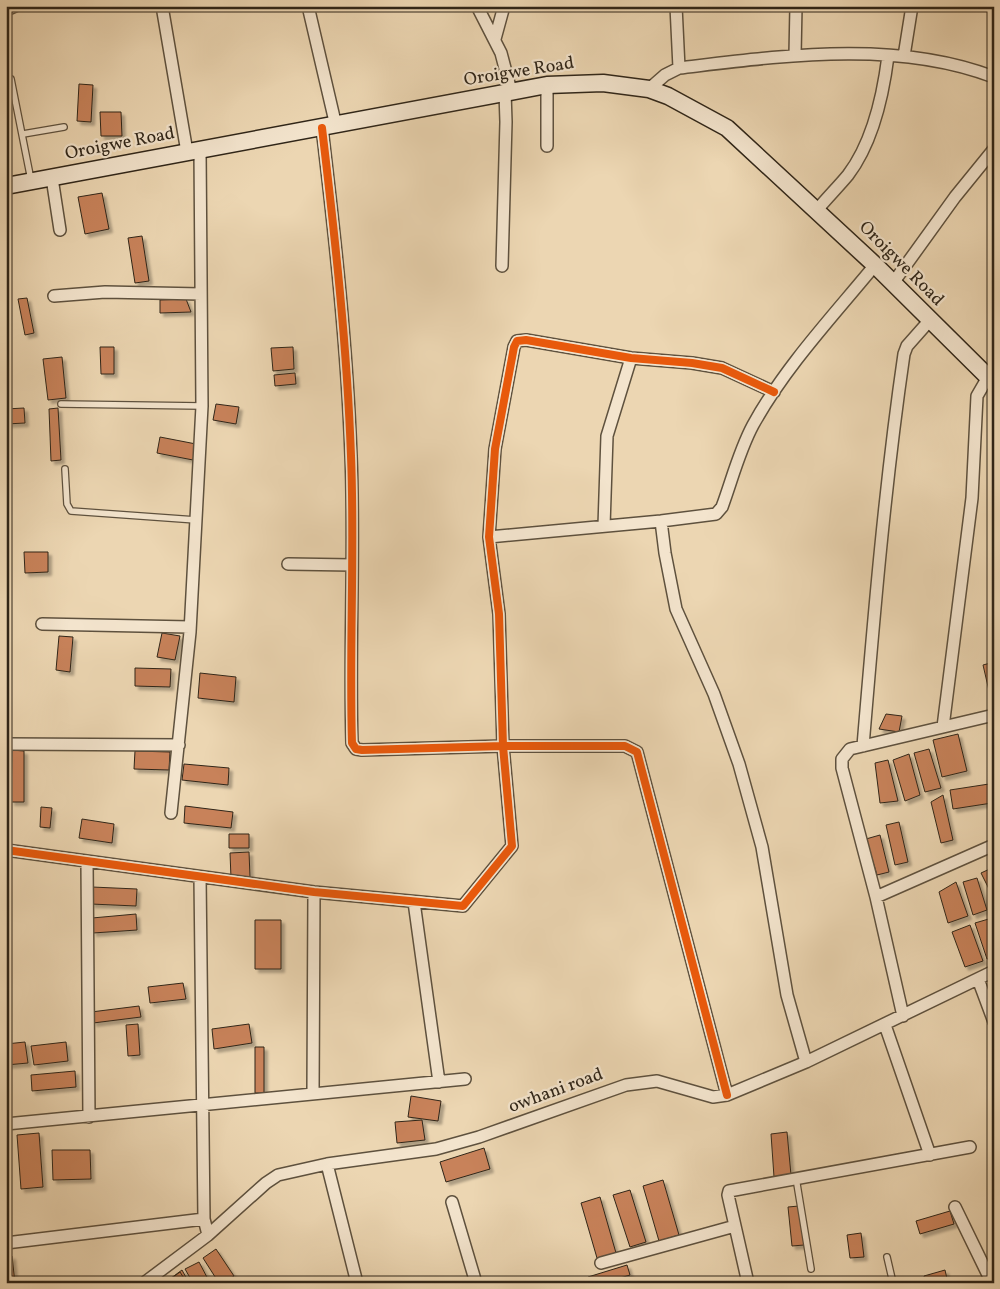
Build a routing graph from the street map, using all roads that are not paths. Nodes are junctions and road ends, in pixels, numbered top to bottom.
1 (15, 6) edge
2 (162, 6) edge
3 (308, 6) edge
4 (477, 6) edge
5 (504, 6) edge
6 (676, 6) edge
7 (796, 6) edge
8 (912, 6) edge
9 (6, 10) edge
10 (495, 39) junction
11 (795, 55) junction
12 (888, 56) junction
13 (904, 56) junction
14 (679, 68) junction
15 (994, 77) edge
16 (11, 79) dead end
17 (547, 85) junction
18 (649, 89) junction
19 (508, 92) junction
20 (64, 127) dead end
21 (329, 127) junction
22 (23, 134) junction
23 (546, 146) dead end
24 (994, 149) edge
25 (193, 151) junction
26 (52, 178) junction
27 (31, 180) junction
28 (6, 186) edge
29 (817, 210) junction
30 (60, 230) dead end
31 (876, 265) junction
32 (502, 266) dead end
33 (894, 284) junction
34 (201, 294) junction
35 (54, 296) dead end
36 (930, 320) junction
37 (631, 358) junction
38 (991, 380) edge
39 (774, 392) junction
40 (61, 404) dead end
41 (202, 406) junction
42 (65, 470) dead end
43 (196, 520) junction
44 (661, 522) junction
45 (604, 526) junction
46 (489, 537) junction
47 (288, 564) dead end
48 (352, 565) junction
49 (42, 624) dead end
50 (190, 627) junction
51 (994, 715) edge
52 (943, 727) junction
53 (6, 744) edge
54 (179, 746) junction
55 (504, 746) junction
56 (864, 746) junction
57 (171, 813) dead end
58 (994, 845) edge
59 (6, 850) edge
60 (87, 862) junction
61 (200, 877) junction
62 (314, 892) junction
63 (876, 897) junction
64 (414, 902) junction
65 (994, 971) edge
66 (978, 979) junction
67 (904, 1016) junction
68 (994, 1022) edge
69 (885, 1025) junction
70 (806, 1062) junction
71 (465, 1079) dead end
72 (439, 1082) junction
73 (313, 1093) junction
74 (727, 1095) junction
75 (202, 1104) junction
76 (89, 1116) junction
77 (6, 1124) edge
78 (970, 1147) dead end
79 (930, 1154) junction
80 (327, 1164) junction
81 (796, 1178) junction
82 (452, 1202) dead end
83 (955, 1207) dead end
84 (204, 1219) junction
85 (735, 1226) junction
86 (208, 1235) junction
87 (6, 1243) edge
88 (887, 1257) dead end
89 (601, 1263) dead end
90 (811, 1269) dead end
91 (152, 1281) edge
92 (357, 1283) edge
93 (476, 1283) edge
94 (748, 1283) edge
95 (893, 1283) edge
96 (992, 1283) edge

1 - 9 street
2 - 25 street
3 - 21 street
4 - 10 street
5 - 10 street
6 - 14 street
7 - 11 street
8 - 13 street
10 - 19 street
11 - 12 street
11 - 14 street
12 - 13 street
12 - 29 street
13 - 15 street
14 - 18 street
16 - 22 lane
17 - 18 street, Oroigwe Road
17 - 19 street, Oroigwe Road
17 - 23 street
18 - 29 street, Oroigwe Road
19 - 21 street, Oroigwe Road
19 - 32 street
20 - 22 lane
21 - 25 street, Oroigwe Road
21 - 48 street
22 - 27 lane
24 - 33 street
25 - 26 street, Oroigwe Road
25 - 34 street
26 - 27 street, Oroigwe Road
26 - 30 street
27 - 28 street, Oroigwe Road
29 - 31 street, Oroigwe Road
31 - 33 street, Oroigwe Road
31 - 39 street
33 - 36 street, Oroigwe Road
34 - 35 street
34 - 41 street
36 - 38 street, Oroigwe Road
36 - 56 street
37 - 39 street
37 - 45 street
37 - 46 street
38 - 52 street
39 - 44 street
40 - 41 lane
41 - 43 street
42 - 43 lane
43 - 50 street
44 - 45 street
44 - 70 street
45 - 46 street
46 - 55 street
47 - 48 street
48 - 55 street
49 - 50 street
50 - 54 street
51 - 52 street
52 - 56 street
53 - 54 street
54 - 57 street
55 - 64 street
55 - 74 street
56 - 63 street
58 - 63 street
59 - 60 street
60 - 61 street
60 - 76 street
61 - 62 street
61 - 75 street
62 - 64 street
62 - 73 street
63 - 67 street
64 - 72 street
65 - 66 street, owhani road
66 - 67 street, owhani road
66 - 68 street
67 - 69 street, owhani road
69 - 70 street, owhani road
69 - 79 street
70 - 74 street, owhani road
71 - 72 street
72 - 73 street
73 - 75 street
74 - 80 street, owhani road
75 - 76 street
75 - 84 street
76 - 77 street
78 - 79 street
79 - 81 street
80 - 86 street, owhani road
80 - 92 street
81 - 85 street
81 - 90 lane
82 - 93 street
83 - 96 street
84 - 86 street
84 - 87 street
85 - 89 street
85 - 94 street
86 - 91 street, owhani road
88 - 95 lane

